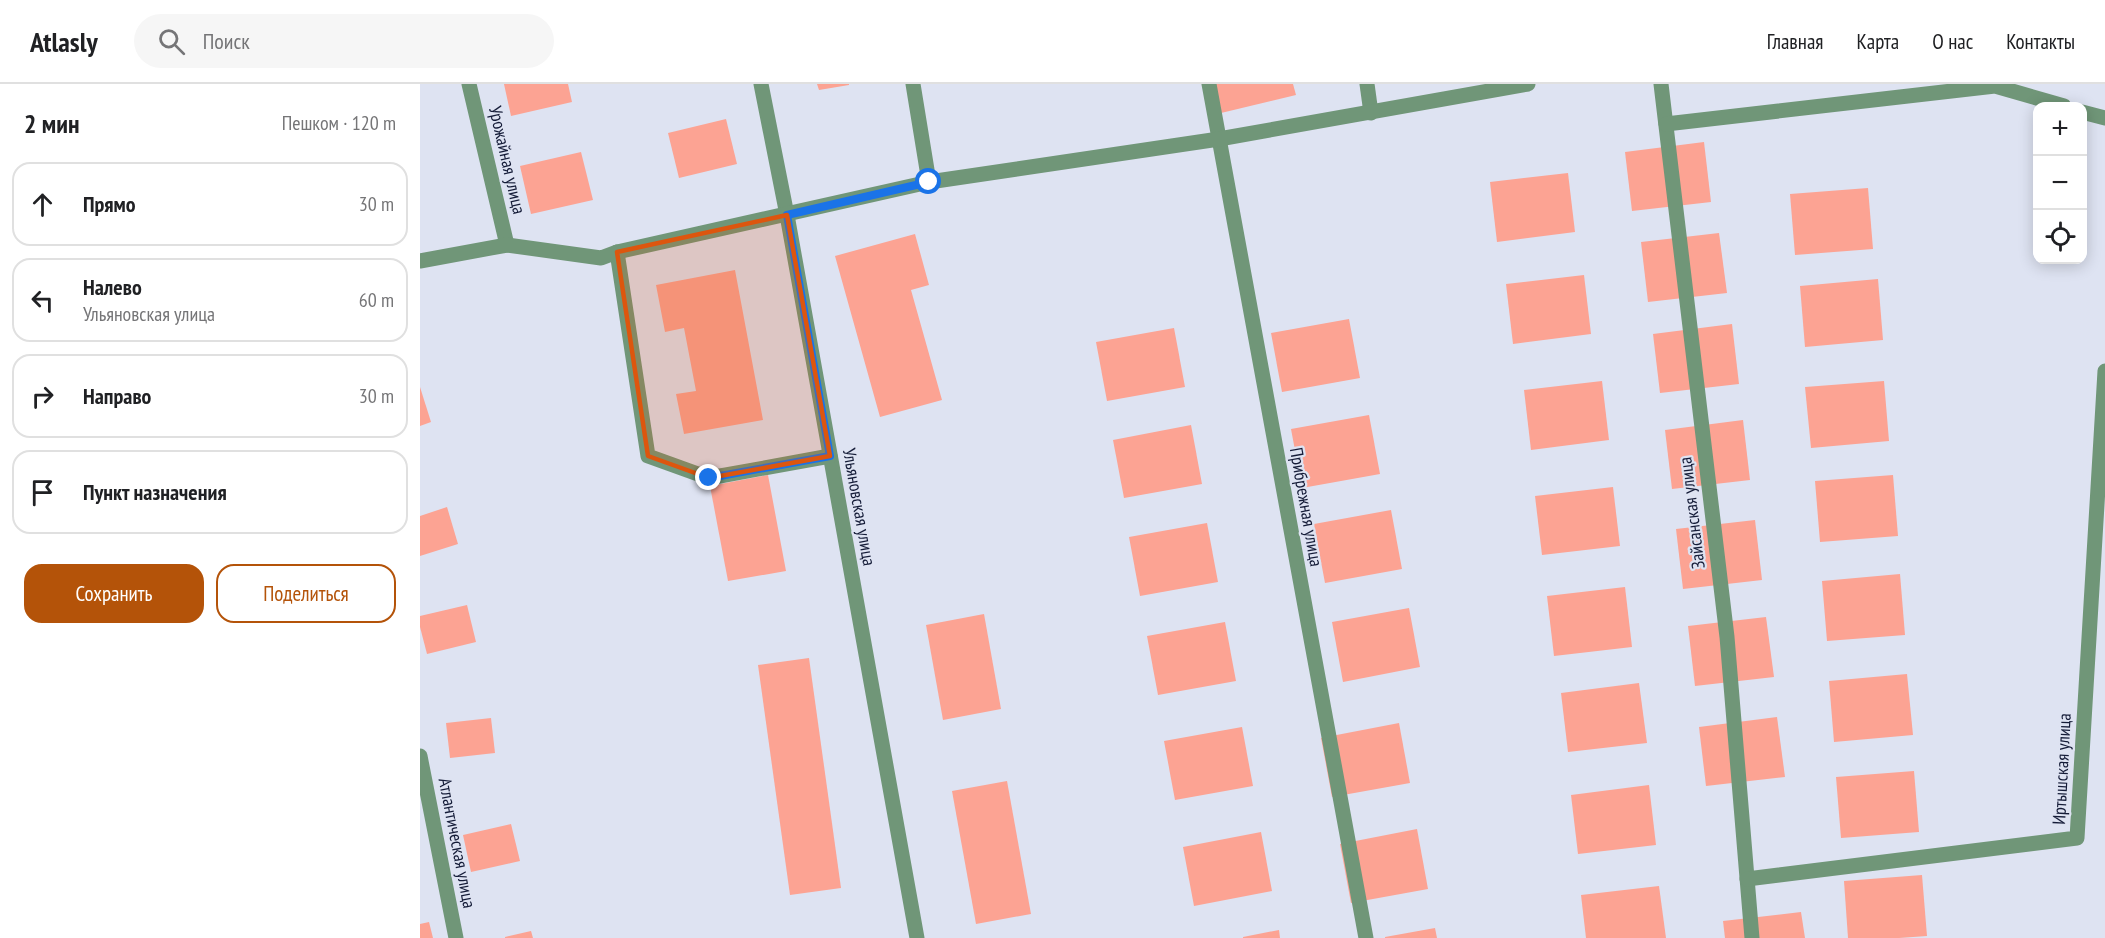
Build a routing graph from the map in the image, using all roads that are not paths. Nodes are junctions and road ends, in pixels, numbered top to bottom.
1 (469, 84) edge
2 (761, 84) edge
3 (913, 84) edge
4 (1209, 84) edge
5 (1367, 84) edge
6 (1528, 84) edge
7 (1661, 84) edge
8 (2049, 102) edge
9 (1371, 113) junction
10 (2087, 113) edge
11 (2105, 118) edge
12 (1666, 124) junction
13 (1219, 139) junction
14 (929, 182) junction
15 (787, 215) junction
16 (507, 245) junction
17 (617, 252) junction
18 (420, 261) edge
19 (2105, 371) edge
20 (830, 456) junction
21 (420, 756) edge
22 (1748, 879) junction
23 (456, 938) edge
24 (917, 938) edge
25 (1366, 938) edge
26 (1752, 938) edge

1 - 16 street, Урожайная улица
2 - 15 street, Ульяновская улица
3 - 14 street
4 - 13 street, Прибрежная улица
5 - 9 street
6 - 9 street
7 - 12 street, Зайсанская улица
8 - 12 street
9 - 13 street
10 - 11 street
12 - 22 street, Зайсанская улица
13 - 14 street
13 - 25 street, Прибрежная улица
14 - 15 street
15 - 17 street
15 - 20 street, Ульяновская улица
16 - 17 street
16 - 18 street
17 - 20 street
19 - 22 street, Иртышская улица
20 - 24 street, Ульяновская улица
21 - 23 street, Атлантическая улица
22 - 26 street, Зайсанская улица

